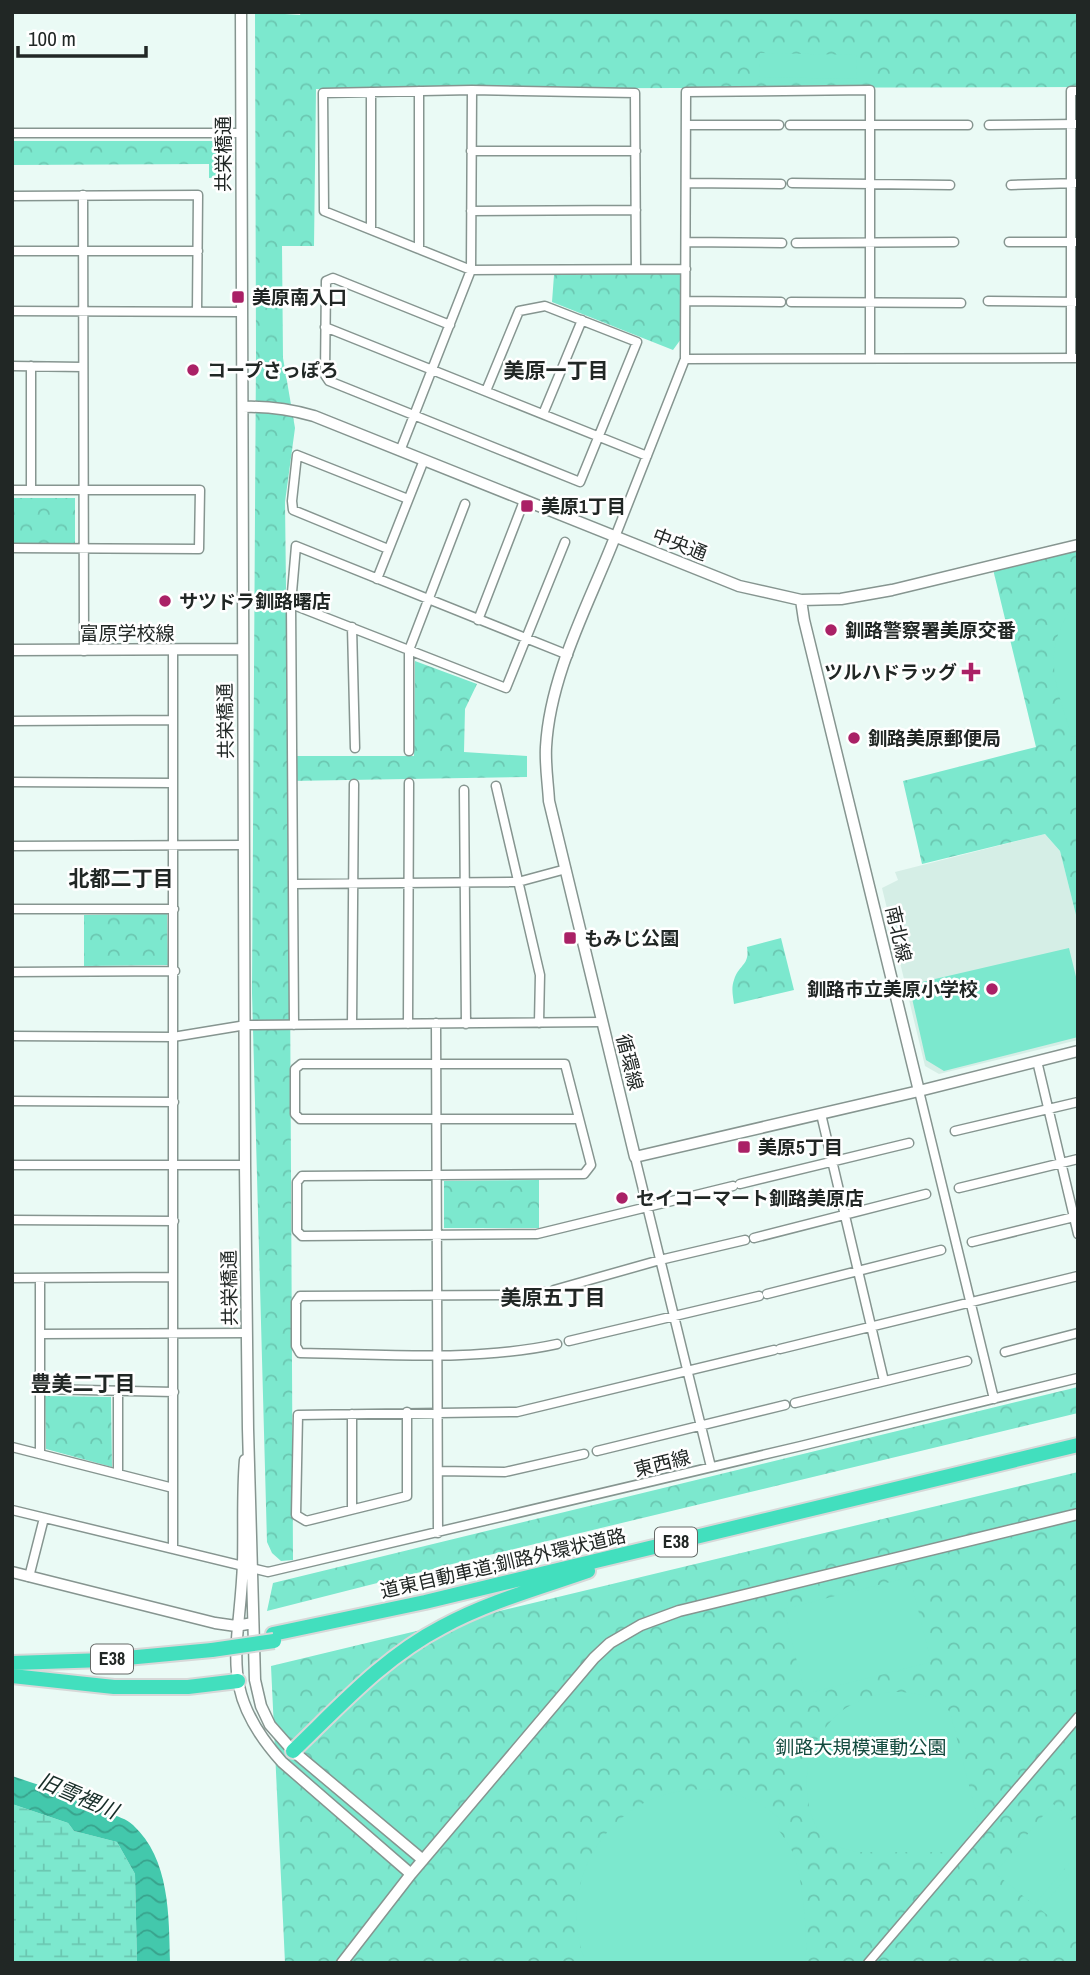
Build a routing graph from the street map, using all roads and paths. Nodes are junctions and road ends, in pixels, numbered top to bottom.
1 (241, 12) edge
2 (472, 90) junction
3 (419, 91) junction
4 (1078, 91) edge
5 (371, 92) junction
6 (869, 124) junction
7 (1074, 124) edge
8 (686, 125) junction
9 (779, 125) dead end
10 (790, 125) dead end
11 (968, 125) dead end
12 (989, 125) dead end
13 (12, 133) edge
14 (240, 133) junction
15 (471, 151) junction
16 (636, 151) junction
17 (686, 183) junction
18 (792, 183) dead end
19 (870, 183) junction
20 (1074, 183) edge
21 (781, 184) dead end
22 (950, 185) dead end
23 (1012, 186) dead end
24 (83, 195) junction
25 (12, 196) edge
26 (636, 210) junction
27 (471, 211) junction
28 (371, 229) junction
29 (686, 242) junction
30 (1009, 242) dead end
31 (1074, 242) edge
32 (782, 243) dead end
33 (796, 243) dead end
34 (870, 243) junction
35 (954, 243) dead end
36 (419, 249) junction
37 (12, 251) edge
38 (82, 251) junction
39 (198, 251) junction
40 (636, 269) junction
41 (686, 269) junction
42 (471, 270) junction
43 (686, 301) junction
44 (988, 301) dead end
45 (781, 302) dead end
46 (791, 302) dead end
47 (869, 302) junction
48 (1074, 302) edge
49 (961, 303) dead end
50 (12, 311) edge
51 (83, 312) junction
52 (197, 312) junction
53 (241, 312) junction
54 (582, 320) junction
55 (450, 325) junction
56 (325, 327) junction
57 (870, 358) junction
58 (1075, 358) edge
59 (685, 359) junction
60 (12, 366) edge
61 (32, 366) junction
62 (83, 367) junction
63 (431, 369) junction
64 (486, 391) junction
65 (243, 407) junction
66 (544, 414) junction
67 (413, 415) junction
68 (600, 436) junction
69 (400, 451) junction
70 (647, 456) junction
71 (424, 460) junction
72 (12, 490) edge
73 (31, 490) junction
74 (83, 490) junction
75 (408, 499) junction
76 (524, 501) junction
77 (465, 505) dead end
78 (615, 537) junction
79 (565, 542) dead end
80 (1078, 545) edge
81 (12, 548) edge
82 (82, 549) junction
83 (388, 549) junction
84 (377, 579) junction
85 (428, 599) junction
86 (801, 600) junction
87 (291, 604) junction
88 (478, 620) junction
89 (352, 627) junction
90 (526, 639) junction
91 (242, 649) junction
92 (12, 650) edge
93 (409, 650) junction
94 (84, 651) junction
95 (173, 651) junction
96 (568, 655) junction
97 (173, 720) junction
98 (12, 721) edge
99 (355, 748) dead end
100 (409, 751) dead end
101 (12, 782) edge
102 (172, 783) junction
103 (409, 783) dead end
104 (354, 784) dead end
105 (496, 786) dead end
106 (464, 790) dead end
107 (244, 845) junction
108 (12, 846) edge
109 (174, 846) junction
110 (566, 869) junction
111 (352, 883) junction
112 (409, 883) junction
113 (466, 883) junction
114 (518, 883) junction
115 (293, 884) junction
116 (12, 909) edge
117 (174, 909) junction
118 (175, 971) junction
119 (12, 972) edge
120 (602, 1022) junction
121 (436, 1023) junction
122 (539, 1023) junction
123 (352, 1024) junction
124 (408, 1024) junction
125 (466, 1024) junction
126 (246, 1025) junction
127 (294, 1025) junction
128 (12, 1036) edge
129 (173, 1037) junction
130 (1078, 1051) edge
131 (1037, 1061) junction
132 (436, 1064) junction
133 (919, 1091) junction
134 (12, 1101) edge
135 (174, 1101) junction
136 (1078, 1102) edge
137 (1048, 1108) junction
138 (821, 1114) junction
139 (436, 1119) junction
140 (578, 1119) junction
141 (955, 1131) dead end
142 (909, 1143) dead end
143 (635, 1157) junction
144 (1078, 1158) edge
145 (831, 1161) junction
146 (1061, 1162) junction
147 (174, 1164) junction
148 (245, 1164) junction
149 (12, 1165) edge
150 (436, 1175) junction
151 (959, 1188) dead end
152 (926, 1194) dead end
153 (647, 1206) junction
154 (844, 1216) junction
155 (1076, 1217) edge
156 (12, 1220) edge
157 (174, 1221) junction
158 (1078, 1234) edge
159 (437, 1236) junction
160 (972, 1242) dead end
161 (941, 1250) dead end
162 (660, 1260) junction
163 (859, 1270) junction
164 (1078, 1276) edge
165 (12, 1278) edge
166 (40, 1278) junction
167 (173, 1278) junction
168 (554, 1290) dead end
169 (544, 1292) dead end
170 (435, 1294) junction
171 (970, 1302) junction
172 (674, 1316) junction
173 (871, 1325) junction
174 (247, 1333) junction
175 (1078, 1333) edge
176 (40, 1334) junction
177 (174, 1334) junction
178 (569, 1341) dead end
179 (557, 1344) dead end
180 (1005, 1352) dead end
181 (437, 1354) junction
182 (967, 1361) dead end
183 (687, 1372) junction
184 (1078, 1378) edge
185 (884, 1381) junction
186 (40, 1388) junction
187 (118, 1391) junction
188 (174, 1392) junction
189 (995, 1399) junction
190 (795, 1403) dead end
191 (785, 1405) dead end
192 (407, 1412) junction
193 (437, 1412) junction
194 (352, 1414) junction
195 (700, 1426) junction
196 (1078, 1445) edge
197 (12, 1447) edge
198 (597, 1451) dead end
199 (1078, 1452) edge
200 (40, 1454) junction
201 (583, 1454) dead end
202 (711, 1468) junction
203 (438, 1471) junction
204 (118, 1474) junction
205 (173, 1488) junction
206 (352, 1509) junction
207 (12, 1510) edge
208 (1078, 1514) edge
209 (44, 1518) junction
210 (438, 1533) junction
211 (173, 1549) junction
212 (248, 1567) junction
213 (590, 1571) junction
214 (12, 1572) edge
215 (29, 1577) junction
216 (253, 1623) junction
217 (236, 1626) junction
218 (273, 1637) junction
219 (212, 1647) junction
220 (12, 1657) edge
221 (12, 1663) edge
222 (12, 1676) edge
223 (255, 1680) junction
224 (238, 1681) junction
225 (1078, 1717) edge
226 (293, 1751) junction
227 (282, 1762) junction
228 (315, 1769) junction
229 (304, 1782) junction
230 (352, 1802) junction
231 (342, 1815) junction
232 (423, 1860) junction
233 (411, 1874) junction
234 (342, 1963) edge
235 (868, 1963) edge

1 - 14 street, 共栄橋通
2 - 3 street
2 - 15 street
2 - 16 street
3 - 5 street
3 - 36 street
4 - 7 street
5 - 28 street
5 - 28 street
6 - 8 street
6 - 10 street
6 - 11 street
6 - 19 street
7 - 12 street
7 - 20 street
8 - 9 street
8 - 17 street
13 - 14 street
14 - 53 street, 共栄橋通
15 - 16 street
15 - 27 street
16 - 26 street
17 - 21 street
17 - 29 street
18 - 19 street
19 - 22 street
19 - 34 street
20 - 23 street
20 - 31 street
24 - 25 street
24 - 38 street
24 - 39 street
26 - 27 street
26 - 40 street
27 - 42 street
28 - 36 street
29 - 32 street
29 - 41 street
30 - 31 street
31 - 48 street
33 - 34 street
34 - 35 street
34 - 47 street
36 - 42 street
37 - 38 street
38 - 39 street
38 - 51 street
39 - 52 street
40 - 41 street
40 - 42 street
41 - 43 street
42 - 55 street
43 - 45 street
43 - 59 street
44 - 48 street
46 - 47 street
47 - 49 street
47 - 57 street
48 - 58 street
50 - 51 street
51 - 52 street
51 - 62 street
52 - 53 street
53 - 65 street, 共栄橋通
54 - 64 street
54 - 66 street
54 - 68 street
55 - 56 street
55 - 63 street
56 - 63 street
56 - 67 street
57 - 58 street
57 - 59 street
59 - 70 street
60 - 61 street
61 - 62 street
61 - 73 street
62 - 74 street
63 - 64 street
63 - 67 street
64 - 66 street
65 - 69 street, 中央通
65 - 91 street, 共栄橋通
66 - 68 street
67 - 68 street
67 - 69 street
68 - 70 street
69 - 71 street, 中央通
70 - 78 street
71 - 75 street
71 - 76 street, 中央通
72 - 73 street
73 - 74 street
74 - 82 street
74 - 82 street
75 - 83 street
75 - 83 street
76 - 78 street, 中央通
76 - 88 street
77 - 85 street
78 - 86 street, 中央通
78 - 96 street, 循環線
79 - 90 street
80 - 86 street, 中央通
81 - 82 street
82 - 94 street
83 - 84 street
84 - 85 street
84 - 87 street
85 - 88 street
85 - 93 street
86 - 133 street, 南北線
87 - 89 street
87 - 115 street
88 - 90 street
89 - 93 street
89 - 99 street
90 - 93 street
90 - 96 street
91 - 95 street, 富原学校線
91 - 107 street, 共栄橋通
92 - 94 street, 富原学校線
93 - 100 street
94 - 95 street, 富原学校線
95 - 97 street
96 - 110 street, 循環線
97 - 98 street
97 - 102 street
101 - 102 street
102 - 109 street
103 - 112 street
104 - 111 street
105 - 114 street
106 - 113 street
107 - 109 street
107 - 126 street, 共栄橋通
108 - 109 street
109 - 117 street
110 - 114 street
110 - 120 street, 循環線
111 - 112 street
111 - 115 street
111 - 123 street
112 - 113 street
112 - 124 street
113 - 114 street
113 - 125 street
114 - 122 street
115 - 127 street
116 - 117 street
117 - 118 street
118 - 119 street
118 - 129 street
120 - 122 street
120 - 143 street, 循環線
121 - 124 street
121 - 125 street
121 - 132 street
122 - 125 street
123 - 124 street
123 - 127 street
126 - 127 street
126 - 129 street
126 - 148 street, 共栄橋通
128 - 129 street
129 - 135 street
130 - 131 street
131 - 133 street
131 - 137 street
132 - 139 street
132 - 139 street
132 - 140 street
133 - 138 street
133 - 171 street, 南北線
134 - 135 street
135 - 147 street
136 - 137 street
137 - 141 street
137 - 146 street
138 - 143 street
138 - 145 street
139 - 140 street
139 - 150 street
140 - 150 street
142 - 145 street
143 - 153 street
144 - 146 street
145 - 153 street
145 - 154 street
146 - 151 street
146 - 155 street
147 - 148 street
147 - 149 street
147 - 157 street
148 - 174 street, 共栄橋通
150 - 159 street
150 - 159 street
152 - 154 street
153 - 159 street
153 - 162 street
154 - 162 street
154 - 163 street
155 - 158 street
155 - 160 street
156 - 157 street
157 - 167 street
159 - 170 street
161 - 163 street
162 - 168 street
162 - 172 street
163 - 172 street
163 - 173 street
164 - 171 street
165 - 166 street
166 - 167 street
166 - 176 street
167 - 177 street
169 - 170 street
170 - 181 street
170 - 181 street
171 - 173 street
171 - 189 street, 南北線
172 - 178 street
172 - 183 street
173 - 183 street
173 - 185 street
174 - 177 street
174 - 212 street, 共栄橋通
175 - 180 street
176 - 177 street
176 - 186 street
177 - 188 street
179 - 181 street
181 - 193 street
182 - 185 street
183 - 193 street
183 - 195 street
184 - 189 street, 東西線
185 - 190 street
186 - 187 street
186 - 200 street
187 - 188 street
187 - 204 street
188 - 205 street
189 - 202 street, 東西線
191 - 195 street
192 - 193 street
192 - 194 street
192 - 206 street
193 - 203 street
194 - 206 street
194 - 206 street
195 - 198 street
195 - 202 street
196 - 218 highway, 道東自動車道;釧路外環状道路 / E38
197 - 200 street
199 - 213 highway, 道東自動車道;釧路外環状道路 / E38
200 - 204 street
201 - 203 street
202 - 210 street, 東西線
203 - 210 street
204 - 205 street
205 - 211 street
207 - 209 street, 東西線
208 - 232 street
209 - 211 street, 東西線
209 - 215 street
210 - 212 street, 東西線
211 - 212 street, 東西線
212 - 216 street
212 - 217 street
213 - 218 highway, 道東自動車道;釧路外環状道路 / E38
213 - 226 highway
214 - 215 street
215 - 217 street
216 - 217 street
216 - 223 street
217 - 224 street
218 - 219 highway, 道東自動車道;釧路外環状道路 / E38
219 - 220 highway, 道東自動車道;釧路外環状道路 / E38
219 - 221 highway, 道東自動車道;釧路外環状道路 / E38
222 - 224 highway
223 - 224 street
223 - 226 street
224 - 227 street
225 - 235 street
226 - 227 street
226 - 228 street
227 - 229 street
228 - 229 street
228 - 230 street
229 - 231 street
230 - 231 street
230 - 232 street
231 - 233 street
232 - 233 street
233 - 234 street

